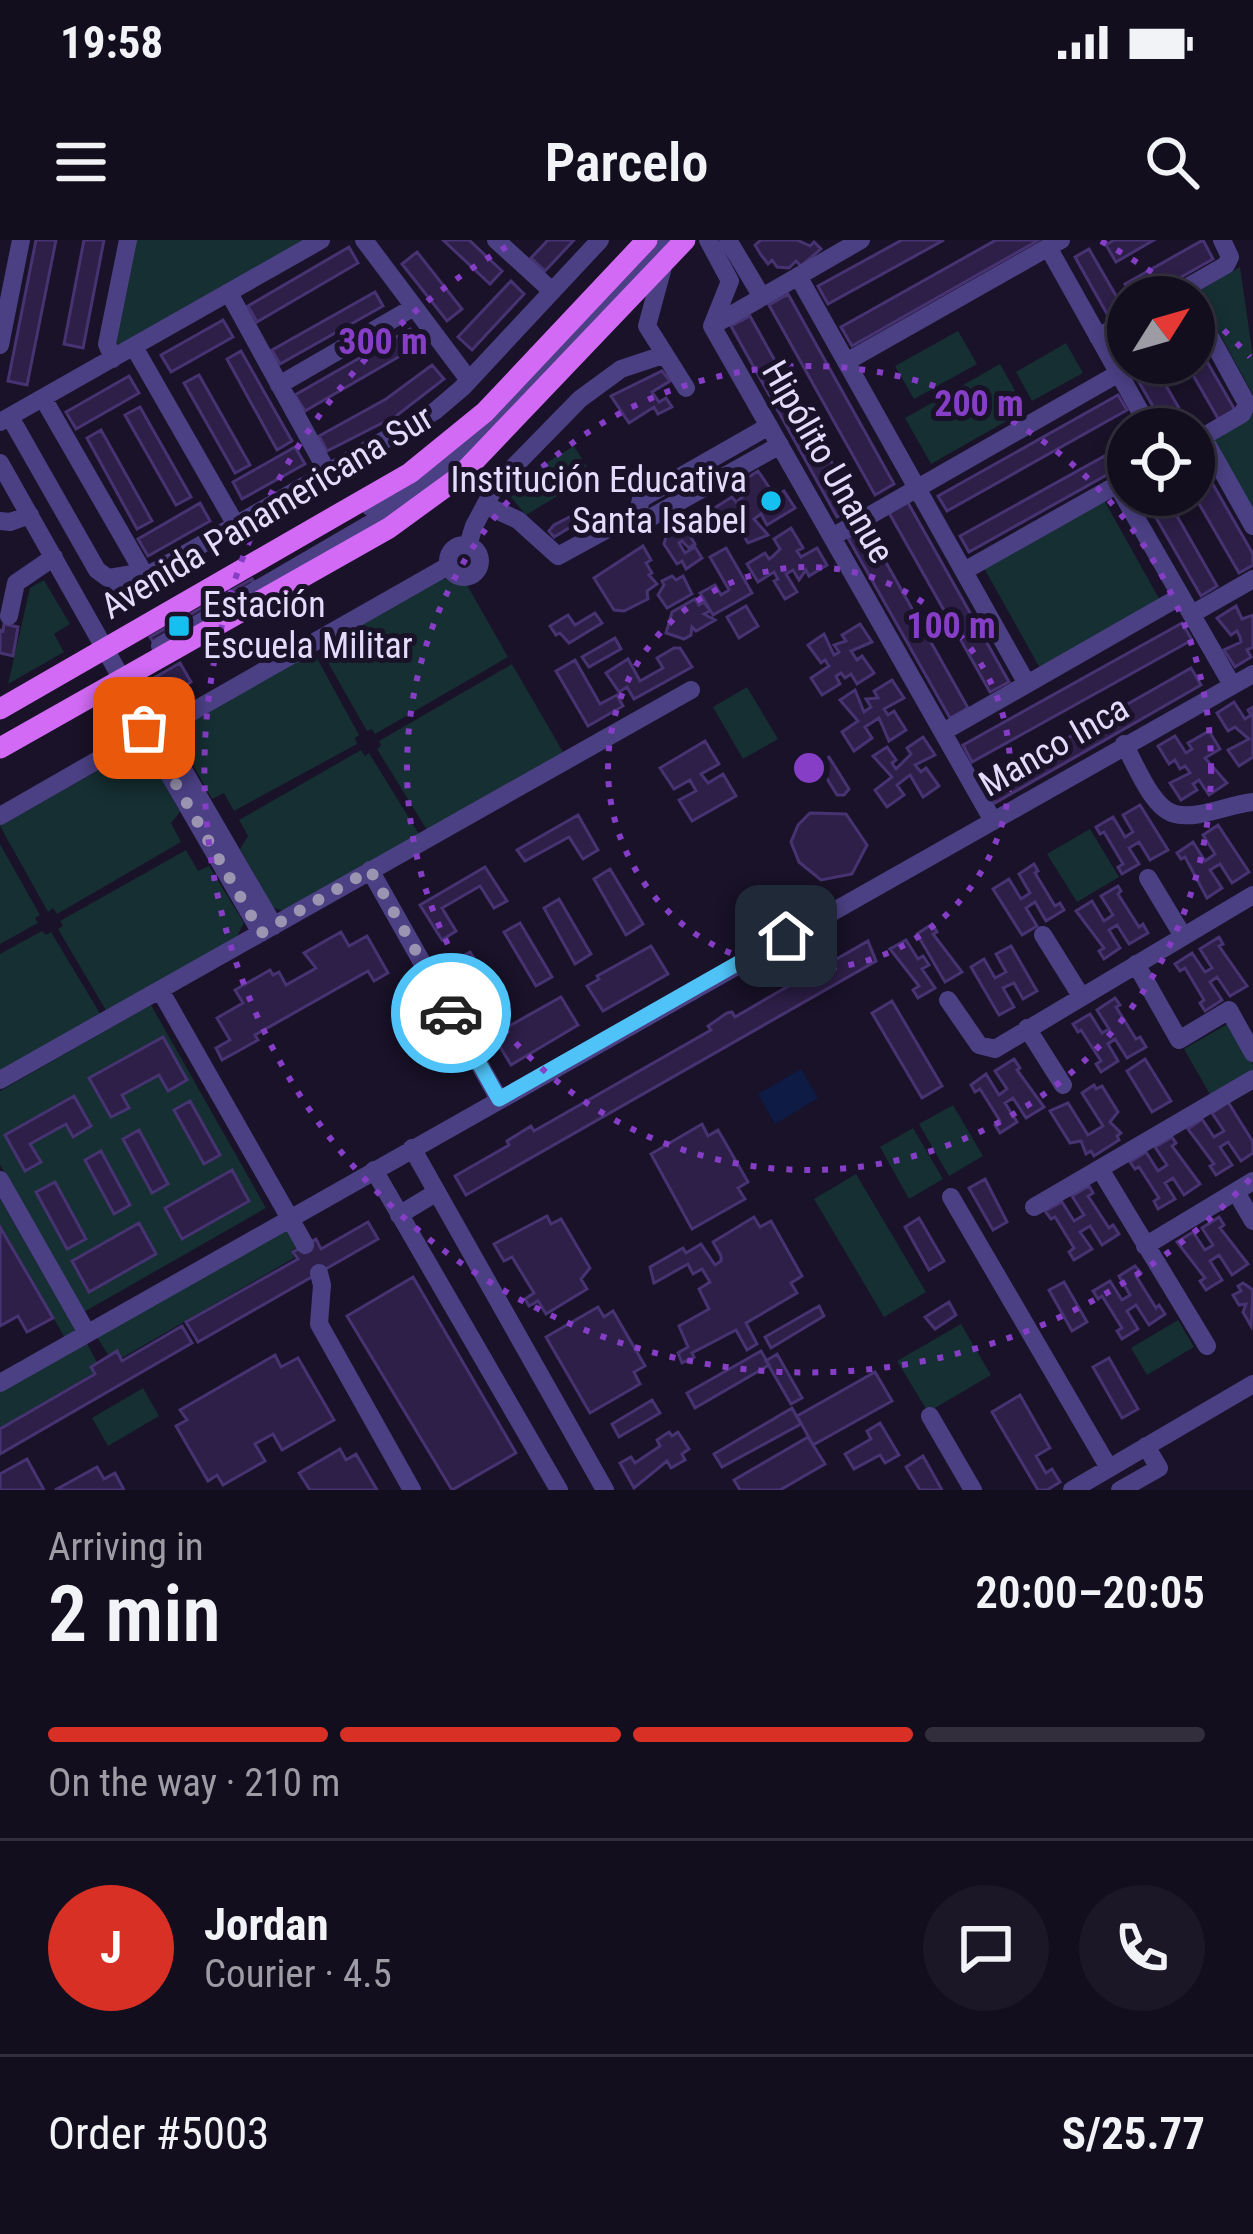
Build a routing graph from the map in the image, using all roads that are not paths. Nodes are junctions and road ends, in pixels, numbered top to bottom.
1 (21, 240) edge
2 (128, 240) edge
3 (322, 240) edge
4 (364, 240) edge
5 (496, 240) edge
6 (600, 240) edge
7 (647, 240) edge
8 (685, 240) edge
9 (708, 240) edge
10 (728, 240) edge
11 (861, 240) edge
12 (1222, 240) edge
13 (1054, 244) edge
14 (668, 249) edge
15 (798, 276) junction
16 (1211, 276) edge
17 (552, 291) junction
18 (229, 293) junction
19 (762, 297) junction
20 (414, 307) junction
21 (712, 326) junction
22 (649, 330) junction
23 (1107, 332) edge
24 (1098, 337) junction
25 (0, 345) edge
26 (134, 347) junction
27 (1215, 352) edge
28 (1107, 353) edge
29 (663, 356) junction
30 (113, 359) junction
31 (846, 362) junction
32 (634, 365) junction
33 (469, 380) junction
34 (1107, 381) edge
35 (279, 385) junction
36 (686, 388) dead end
37 (44, 398) junction
38 (5, 419) edge
39 (769, 426) junction
40 (1215, 428) edge
41 (780, 445) junction
42 (0, 463) edge
43 (1215, 466) edge
44 (697, 467) junction
45 (328, 473) junction
46 (707, 486) junction
47 (917, 488) junction
48 (1107, 491) edge
49 (490, 497) junction
50 (30, 515) junction
51 (1140, 516) edge
52 (0, 520) edge
53 (236, 525) junction
54 (613, 526) dead end
55 (1253, 526) edge
56 (832, 537) junction
57 (468, 545) junction
58 (54, 556) junction
59 (448, 566) junction
60 (964, 571) junction
61 (145, 574) junction
62 (1253, 579) edge
63 (115, 594) dead end
64 (1181, 596) junction
65 (1192, 614) junction
66 (9, 616) dead end
67 (114, 664) junction
68 (1253, 674) edge
69 (1232, 683) junction
70 (1027, 684) junction
71 (691, 690) dead end
72 (0, 713) edge
73 (153, 732) junction
74 (943, 732) junction
75 (0, 739) edge
76 (1124, 744) junction
77 (0, 748) edge
78 (1253, 802) edge
79 (0, 816) edge
80 (992, 819) junction
81 (370, 870) junction
82 (1148, 878) dead end
83 (1253, 895) edge
84 (267, 929) junction
85 (1043, 934) dead end
86 (1183, 936) junction
87 (1136, 964) junction
88 (160, 990) junction
89 (1081, 996) junction
90 (948, 1000) dead end
91 (1028, 1028) junction
92 (1253, 1053) edge
93 (0, 1080) edge
94 (1063, 1085) dead end
95 (1251, 1090) edge
96 (499, 1099) junction
97 (412, 1148) junction
98 (1100, 1169) junction
99 (374, 1171) junction
100 (0, 1180) edge
101 (1244, 1186) edge
102 (437, 1192) junction
103 (951, 1197) dead end
104 (1034, 1207) dead end
105 (399, 1215) junction
106 (290, 1218) junction
107 (1253, 1221) edge
108 (305, 1245) dead end
109 (1145, 1246) junction
110 (319, 1273) dead end
111 (501, 1305) junction
112 (464, 1325) junction
113 (87, 1333) junction
114 (1208, 1346) dead end
115 (0, 1383) edge
116 (1253, 1384) edge
117 (931, 1416) dead end
118 (1146, 1446) junction
119 (590, 1463) junction
120 (1109, 1468) junction
121 (557, 1486) edge
122 (412, 1490) edge
123 (605, 1490) edge
124 (973, 1490) edge
125 (1072, 1490) edge
126 (1120, 1490) edge

1 - 25 street
2 - 30 street
3 - 18 street
4 - 20 street
5 - 17 street
6 - 17 street
7 - 67 main road, Avenida Panamericana Sur
8 - 14 main road, Avenida Panamericana Sur
9 - 21 street
10 - 19 street
11 - 15 street
12 - 16 street
13 - 24 street
13 - 31 street
14 - 22 street
14 - 67 street
14 - 67 main road, Avenida Panamericana Sur
15 - 19 street
15 - 31 street
17 - 33 street
18 - 26 street
18 - 35 street
19 - 21 street
20 - 33 street
20 - 35 street
21 - 39 street, Hipólito Unanue
22 - 29 street
22 - 32 street
23 - 24 street
24 - 28 street
26 - 30 street
26 - 53 street
27 - 40 street
29 - 32 street
29 - 36 street
30 - 37 street
31 - 47 street
32 - 49 street
33 - 45 street
34 - 47 street
35 - 45 street
37 - 38 street
37 - 61 street
38 - 61 street
39 - 41 street, Hipólito Unanue
39 - 44 street
41 - 46 street
41 - 56 street, Hipólito Unanue
42 - 50 street
43 - 55 street
44 - 46 street
44 - 46 street
45 - 53 street
47 - 56 street
47 - 60 street
48 - 60 street
49 - 54 street
49 - 57 street
50 - 52 street
50 - 58 street
51 - 64 street
53 - 61 street
56 - 74 street, Hipólito Unanue
57 - 59 street
57 - 59 street
58 - 66 street
58 - 67 street
59 - 73 street
60 - 70 street
61 - 63 street
62 - 65 street
64 - 65 street
64 - 70 street
65 - 69 street
67 - 72 main road, Avenida Panamericana Sur
67 - 73 street
67 - 75 street
67 - 77 main road, Avenida Panamericana Sur
68 - 69 street, Manco Inca
69 - 76 street, Manco Inca
70 - 74 street
71 - 81 street
73 - 79 street
73 - 84 street
74 - 80 street, Hipólito Unanue
76 - 78 street
76 - 80 street, Manco Inca
80 - 96 street, Manco Inca
81 - 84 street
81 - 96 street
82 - 86 street
83 - 86 street
84 - 88 street
85 - 89 street
86 - 87 street
87 - 89 street
87 - 92 street
88 - 93 street
88 - 106 street
89 - 91 street
90 - 91 street
91 - 94 street
95 - 98 street
96 - 97 street, Manco Inca
97 - 99 street, Manco Inca
97 - 102 street
98 - 104 street
98 - 109 street
99 - 105 street
99 - 106 street, Manco Inca
100 - 113 street
101 - 107 street
101 - 109 street
102 - 105 street
102 - 111 street
103 - 120 street
105 - 112 street
106 - 108 street
106 - 113 street, Manco Inca
109 - 114 street
110 - 122 street
111 - 112 street
111 - 119 street
112 - 121 street
113 - 115 street, Manco Inca
116 - 118 street
117 - 124 street
118 - 120 street
118 - 126 street
119 - 121 street
119 - 123 street
120 - 125 street

